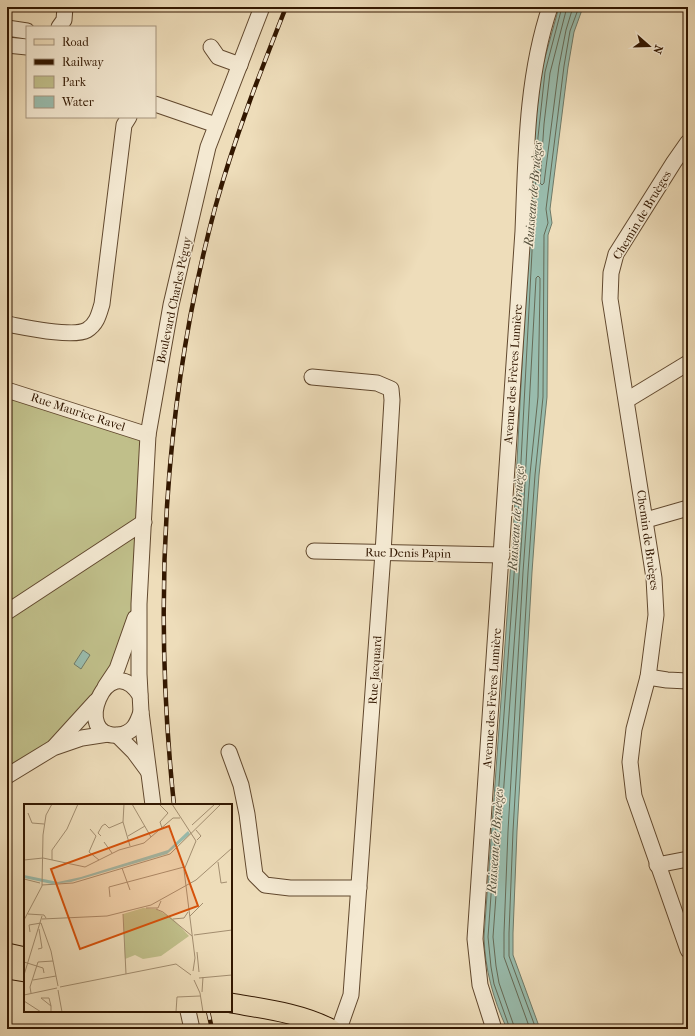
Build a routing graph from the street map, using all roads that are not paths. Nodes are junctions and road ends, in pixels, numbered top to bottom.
1 (65, 7) edge
2 (262, 7) edge
3 (550, 7) edge
4 (60, 26) edge
5 (7, 28) edge
6 (26, 31) edge
7 (7, 45) edge
8 (26, 47) edge
9 (211, 47) dead end
10 (240, 64) junction
11 (156, 104) edge
12 (128, 118) edge
13 (216, 125) junction
14 (688, 142) edge
15 (7, 324) edge
16 (688, 363) edge
17 (312, 377) dead end
18 (7, 390) edge
19 (627, 400) junction
20 (148, 434) junction
21 (688, 508) edge
22 (646, 520) junction
23 (144, 522) junction
24 (314, 550) dead end
25 (384, 553) junction
26 (502, 554) junction
27 (139, 604) junction
28 (7, 612) edge
29 (648, 677) junction
30 (688, 681) edge
31 (100, 695) junction
32 (140, 695) junction
33 (141, 712) junction
34 (113, 734) junction
35 (53, 748) junction
36 (230, 752) dead end
37 (150, 774) junction
38 (7, 776) edge
39 (153, 804) edge
40 (688, 859) edge
41 (658, 865) junction
42 (359, 888) junction
43 (7, 948) edge
44 (688, 950) edge
45 (7, 953) edge
46 (24, 953) edge
47 (24, 957) edge
48 (7, 969) edge
49 (24, 972) edge
50 (232, 1003) edge
51 (232, 1003) edge
52 (188, 1012) edge
53 (192, 1029) edge
54 (303, 1029) edge
55 (331, 1029) edge
56 (339, 1029) edge
57 (494, 1029) edge

1 - 4 street
2 - 10 street, Boulevard Charles Péguy
3 - 26 street, Avenue des Frères Lumière
5 - 6 street
7 - 8 street
9 - 10 street
10 - 13 street, Boulevard Charles Péguy
11 - 13 street
12 - 15 street
13 - 20 street, Boulevard Charles Péguy
14 - 19 street, Chemin de Bruèges
16 - 19 street
17 - 25 street, Rue Jacquard
18 - 20 street, Rue Maurice Ravel
19 - 22 street, Chemin de Bruèges
20 - 23 street, Boulevard Charles Péguy
21 - 22 street
22 - 29 street, Chemin de Bruèges
23 - 27 street, Boulevard Charles Péguy
23 - 28 street
24 - 25 street, Rue Denis Papin
25 - 26 street, Rue Denis Papin
25 - 42 street, Rue Jacquard
26 - 57 street, Avenue des Frères Lumière
27 - 31 street, Boulevard Charles Péguy
27 - 32 street, Boulevard Charles Péguy
29 - 30 street
29 - 41 street, Chemin de Bruèges
31 - 32 street
31 - 34 street
31 - 35 street, Boulevard Charles Péguy
32 - 33 street
33 - 34 street
33 - 37 street
34 - 35 street
34 - 37 street
35 - 38 street
36 - 42 street
37 - 39 street
40 - 41 street
41 - 44 street, Chemin de Bruèges
42 - 56 street, Rue Jacquard
43 - 46 street
45 - 47 main road
48 - 49 main road
50 - 54 main road
51 - 55 main road
52 - 53 street

